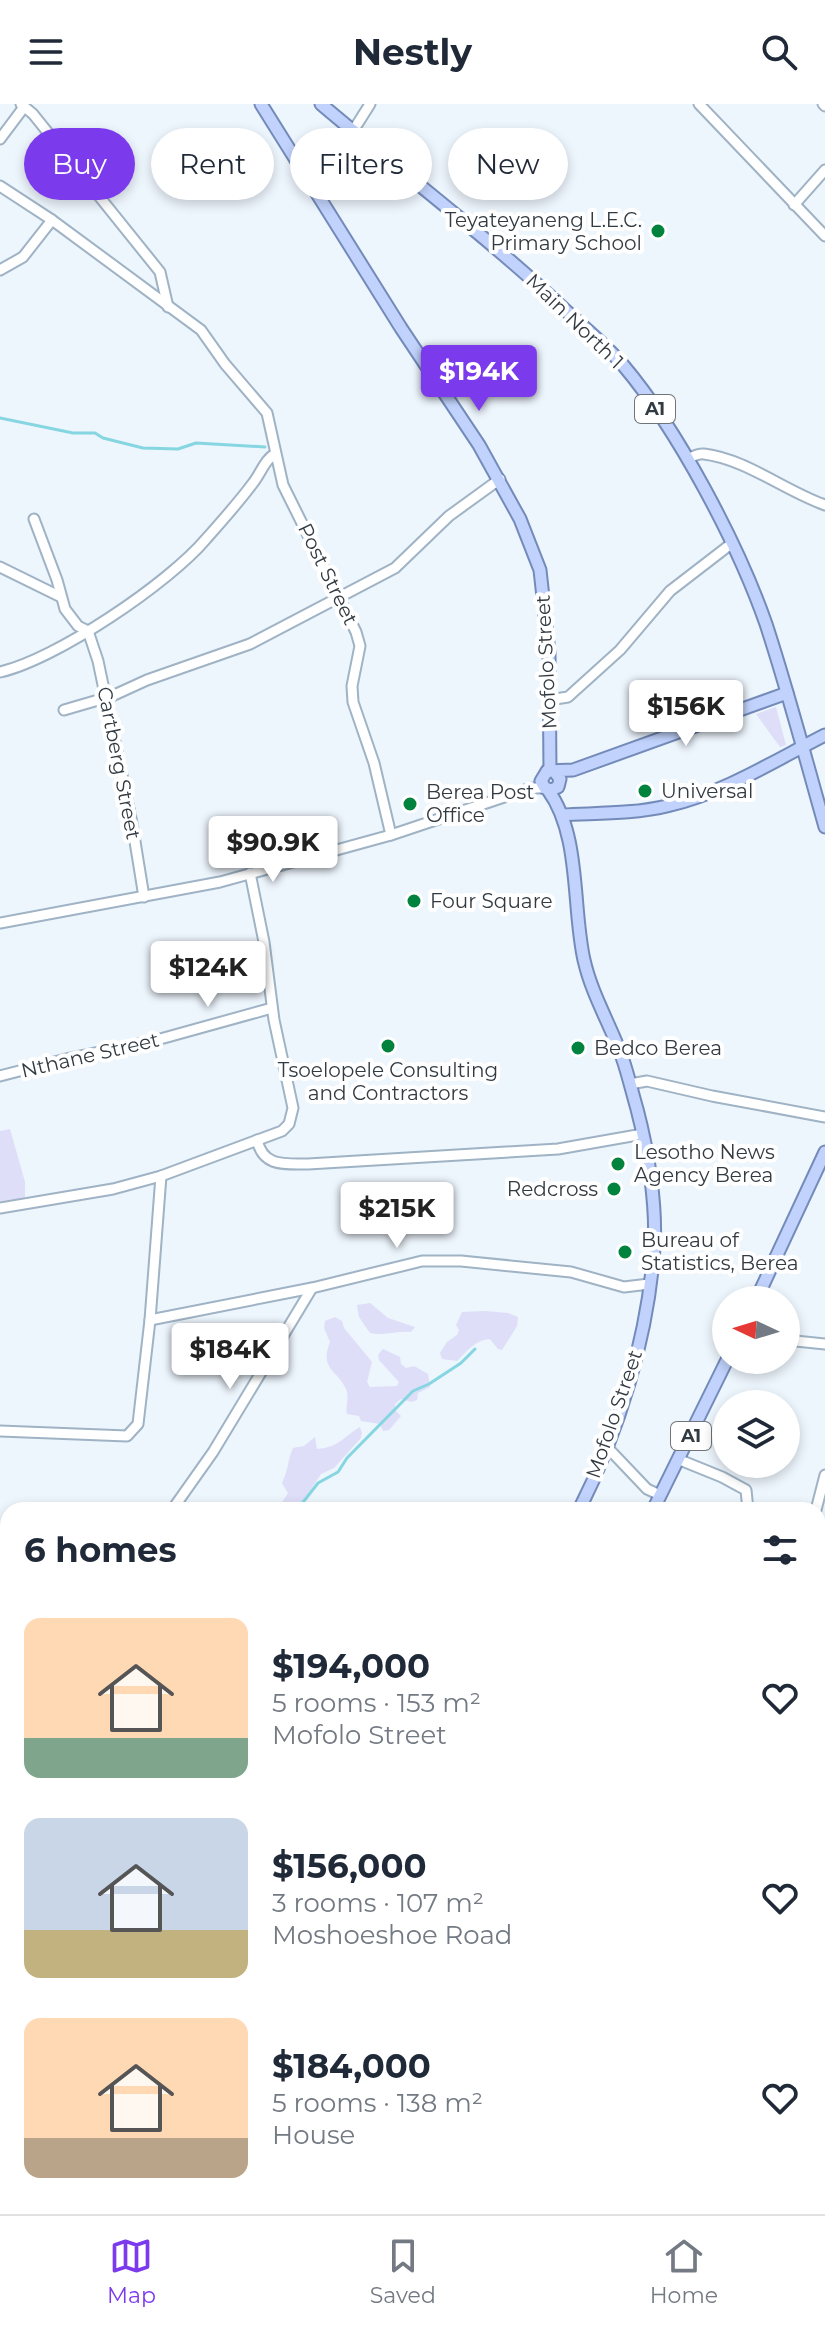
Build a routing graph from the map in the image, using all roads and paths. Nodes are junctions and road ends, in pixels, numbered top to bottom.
1 (261, 104) edge
2 (321, 104) edge
3 (370, 104) edge
4 (699, 104) edge
5 (22, 106) edge
6 (349, 128) edge
7 (355, 128) edge
8 (0, 139) edge
9 (825, 170) edge
10 (0, 186) edge
11 (432, 194) edge
12 (794, 205) junction
13 (52, 220) junction
14 (825, 236) edge
15 (0, 270) edge
16 (168, 307) junction
17 (275, 454) junction
18 (687, 459) junction
19 (500, 479) junction
20 (825, 505) edge
21 (34, 519) dead end
22 (731, 544) junction
23 (0, 567) edge
24 (339, 595) junction
25 (61, 597) junction
26 (88, 631) junction
27 (0, 672) edge
28 (787, 693) junction
29 (106, 697) junction
30 (549, 700) junction
31 (64, 710) dead end
32 (825, 735) edge
33 (802, 746) junction
34 (551, 781) junction
35 (560, 809) junction
36 (825, 827) edge
37 (391, 835) junction
38 (250, 873) junction
39 (144, 897) junction
40 (0, 923) edge
41 (272, 1008) junction
42 (0, 1076) edge
43 (630, 1084) junction
44 (825, 1117) edge
45 (643, 1134) junction
46 (257, 1140) junction
47 (825, 1152) edge
48 (161, 1176) junction
49 (0, 1208) edge
50 (649, 1284) junction
51 (763, 1286) edge
52 (312, 1288) junction
53 (150, 1320) junction
54 (800, 1341) edge
55 (825, 1344) edge
56 (720, 1374) edge
57 (0, 1431) edge
58 (607, 1447) junction
59 (680, 1460) junction
60 (825, 1475) edge
61 (660, 1495) junction
62 (178, 1502) edge
63 (583, 1502) edge
64 (657, 1502) edge
65 (747, 1502) edge
66 (818, 1502) edge

1 - 19 main road, Mofolo Street
2 - 6 main road, Main North 1 / A1
3 - 7 street
4 - 12 street
5 - 8 street
5 - 16 street
9 - 12 street
10 - 13 street, Post Street
11 - 18 main road, Main North 1 / A1
12 - 14 street
13 - 15 street
13 - 16 street, Post Street
16 - 17 street, Post Street
17 - 24 street, Post Street
17 - 26 street
18 - 20 street
18 - 22 main road, Main North 1 / A1
19 - 24 street
19 - 30 main road, Mofolo Street
21 - 25 street
22 - 28 main road, Main North 1 / A1
22 - 30 street
23 - 25 street
24 - 29 street
24 - 37 street, Post Street
25 - 26 street
26 - 27 street
26 - 29 street, Cartberg Street
28 - 33 main road, Main North 1 / A1
28 - 34 main road
29 - 31 street
29 - 39 street, Cartberg Street
30 - 34 main road, Mofolo Street
32 - 33 main road
33 - 35 main road
33 - 36 main road, Main North 1 / A1
34 - 35 main road, Mofolo Street
34 - 37 street
35 - 43 main road, Mofolo Street
37 - 38 street
38 - 39 street
38 - 41 street
39 - 40 street
41 - 42 street, Nthane Street
41 - 46 street
43 - 44 street
43 - 45 main road, Mofolo Street
45 - 46 street
45 - 50 main road, Mofolo Street
46 - 48 street
47 - 51 main road
48 - 49 street
48 - 53 street
50 - 52 street
50 - 58 main road, Mofolo Street
52 - 53 street
52 - 62 street
53 - 57 street
54 - 55 street
56 - 59 main road, A1
58 - 61 street
58 - 63 main road, Mofolo Street
59 - 61 main road, A1
59 - 65 street
60 - 66 street
61 - 64 main road, A1

